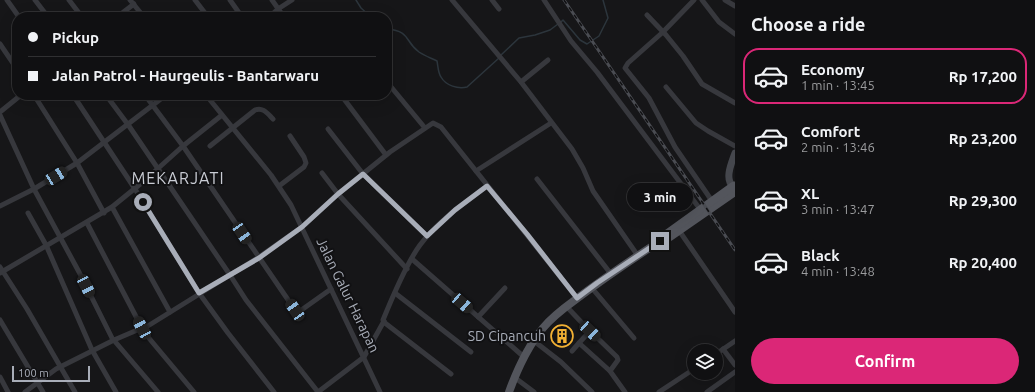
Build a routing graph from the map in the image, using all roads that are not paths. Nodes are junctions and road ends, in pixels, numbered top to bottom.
1 (7, 0) edge
2 (35, 0) edge
3 (69, 0) edge
4 (195, 0) edge
5 (230, 0) edge
6 (272, 0) edge
7 (292, 0) edge
8 (452, 0) edge
9 (492, 0) edge
10 (544, 0) edge
11 (694, 0) edge
12 (702, 0) edge
13 (725, 0) edge
14 (132, 2) edge
15 (735, 6) edge
16 (278, 9) junction
17 (500, 9) dead end
18 (16, 12) edge
19 (44, 12) edge
20 (78, 12) edge
21 (122, 12) edge
22 (140, 12) edge
23 (204, 12) edge
24 (238, 12) edge
25 (275, 12) edge
26 (280, 12) edge
27 (647, 15) dead end
28 (663, 32) junction
29 (735, 34) edge
30 (0, 44) edge
31 (548, 60) dead end
32 (12, 62) edge
33 (521, 82) junction
34 (392, 88) edge
35 (666, 88) dead end
36 (15, 100) edge
37 (37, 100) edge
38 (76, 100) edge
39 (110, 100) edge
40 (149, 100) edge
41 (160, 100) edge
42 (210, 100) edge
43 (345, 100) edge
44 (735, 103) edge
45 (153, 105) junction
46 (0, 114) edge
47 (222, 115) junction
48 (272, 119) dead end
49 (551, 123) junction
50 (127, 124) junction
51 (232, 128) junction
52 (425, 128) junction
53 (328, 129) dead end
54 (290, 136) dead end
55 (104, 143) junction
56 (183, 146) junction
57 (210, 146) dead end
58 (735, 146) edge
59 (735, 153) edge
60 (386, 155) junction
61 (77, 163) junction
62 (158, 169) junction
63 (476, 171) junction
64 (322, 173) dead end
65 (363, 174) junction
66 (537, 179) dead end
67 (279, 186) junction
68 (487, 186) junction
69 (135, 188) junction
70 (734, 188) edge
71 (34, 189) junction
72 (338, 194) junction
73 (712, 201) junction
74 (0, 206) edge
75 (112, 207) junction
76 (700, 209) junction
77 (28, 213) dead end
78 (104, 213) junction
79 (87, 223) junction
80 (302, 227) junction
81 (678, 229) junction
82 (427, 236) junction
83 (60, 238) junction
84 (46, 245) junction
85 (638, 256) junction
86 (259, 258) junction
87 (412, 259) junction
88 (407, 269) junction
89 (1, 270) edge
90 (230, 274) junction
91 (611, 274) junction
92 (591, 287) junction
93 (506, 288) dead end
94 (331, 289) junction
95 (199, 293) junction
96 (395, 293) junction
97 (577, 298) junction
98 (566, 306) junction
99 (170, 312) junction
100 (735, 312) edge
101 (478, 317) junction
102 (0, 320) edge
103 (384, 321) junction
104 (143, 328) junction
105 (590, 331) junction
106 (634, 338) dead end
107 (114, 340) junction
108 (534, 341) junction
109 (735, 341) edge
110 (579, 343) junction
111 (724, 349) joint
112 (92, 350) junction
113 (572, 351) dead end
114 (472, 352) dead end
115 (364, 357) junction
116 (524, 357) junction
117 (60, 366) junction
118 (735, 366) edge
119 (610, 371) junction
120 (735, 372) edge
121 (451, 374) dead end
122 (687, 374) edge
123 (0, 377) edge
124 (514, 377) junction
125 (37, 382) junction
126 (8, 392) edge
127 (26, 392) edge
128 (44, 392) edge
129 (75, 392) edge
130 (116, 392) edge
131 (158, 392) edge
132 (194, 392) edge
133 (274, 392) edge
134 (318, 392) edge
135 (380, 392) edge
136 (509, 392) edge
137 (534, 392) edge
138 (592, 392) edge
139 (625, 392) edge
140 (659, 392) edge
141 (706, 392) edge

1 - 18 street
2 - 19 street
3 - 20 street
4 - 23 street
5 - 24 street
6 - 16 street
7 - 16 street
8 - 33 street
9 - 17 street
10 - 76 street
11 - 28 street
12 - 29 street
13 - 15 street
14 - 21 street
14 - 22 street
16 - 25 street
16 - 26 street
27 - 28 street
28 - 44 street
28 - 73 street
30 - 32 street
31 - 33 street
33 - 49 street
34 - 52 street
35 - 58 street
36 - 46 street
37 - 61 street
38 - 55 street
39 - 50 street
40 - 45 street
41 - 45 street
42 - 47 street, Jalan Galur Harapan
43 - 60 street
45 - 50 street
45 - 56 street
46 - 71 street
47 - 51 street, Jalan Galur Harapan
47 - 56 street
48 - 51 street
49 - 63 street
49 - 85 street
50 - 55 street
50 - 62 street
51 - 57 street
51 - 67 street, Jalan Galur Harapan
52 - 60 street
52 - 63 street
53 - 65 street
54 - 67 street
55 - 61 street
55 - 69 street
56 - 62 street
56 - 86 street
59 - 70 street
60 - 65 street
61 - 71 street
61 - 78 street
62 - 69 street
62 - 90 street
63 - 68 street
64 - 72 street
65 - 72 street
65 - 82 street
66 - 91 street
67 - 80 street, Jalan Galur Harapan
68 - 82 street
68 - 97 street
69 - 75 street
69 - 95 street
70 - 73 main road
70 - 81 main road
71 - 74 street
71 - 83 street
72 - 80 street
72 - 88 street
73 - 76 main road
75 - 78 street
75 - 99 street
76 - 81 main road
77 - 84 street
78 - 79 street
79 - 83 street
79 - 104 street
80 - 86 street
80 - 94 street, Jalan Galur Harapan
81 - 85 main road
81 - 100 street
82 - 87 street
83 - 84 street
83 - 107 street
84 - 89 street
84 - 112 street
85 - 91 main road
86 - 90 street
86 - 94 street
87 - 88 street
87 - 101 street
88 - 96 street
89 - 117 street
90 - 95 street
90 - 134 street
91 - 92 main road
92 - 97 main road
92 - 106 street
93 - 101 street
94 - 115 street, Jalan Galur Harapan
95 - 99 street
95 - 133 street
96 - 103 street
96 - 114 street
97 - 98 main road
98 - 105 street
98 - 108 main road
99 - 104 street
101 - 116 street
102 - 125 street
103 - 115 street
103 - 121 street
104 - 107 street
104 - 132 street
105 - 110 street
105 - 119 street
107 - 112 street
107 - 131 street
108 - 116 main road
108 - 138 street
109 - 111 street
110 - 113 street
110 - 119 street
111 - 118 street
112 - 117 street
112 - 130 street
115 - 134 street
115 - 135 street, Jalan Galur Harapan
116 - 124 main road
117 - 125 street
117 - 129 street
119 - 139 street
120 - 141 street
122 - 140 street
123 - 126 street
124 - 136 main road
124 - 137 street
125 - 127 street
125 - 128 street

